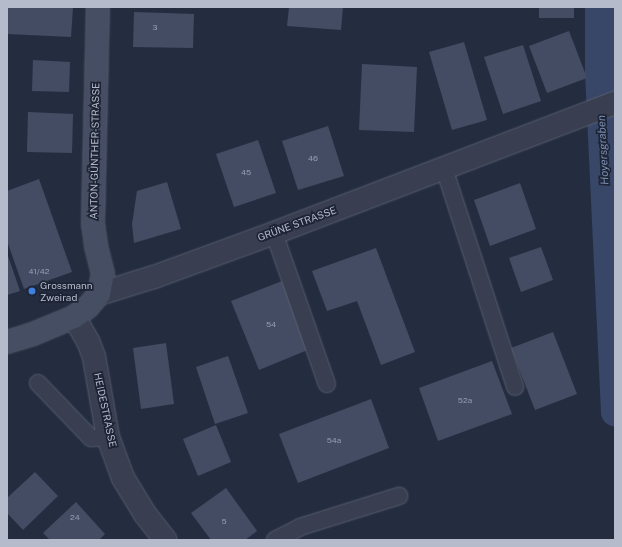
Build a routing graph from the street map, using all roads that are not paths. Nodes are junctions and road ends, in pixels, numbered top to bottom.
1 (98, 7) edge
2 (615, 103) edge
3 (444, 168) junction
4 (274, 233) junction
5 (99, 294) junction
6 (74, 317) junction
7 (7, 342) edge
8 (38, 383) dead end
9 (327, 384) dead end
10 (515, 387) dead end
11 (108, 437) junction
12 (399, 496) dead end
13 (165, 540) edge
14 (275, 540) edge

1 - 5 main road, ANTON-GÜNTHER-STRASSE
2 - 3 street, GRÜNE STRASSE
3 - 4 street, GRÜNE STRASSE
3 - 10 lane
4 - 5 street, GRÜNE STRASSE
4 - 9 lane
5 - 6 main road
6 - 7 main road
6 - 11 street, HEIDESTRASSE
8 - 11 lane
11 - 13 street, HEIDESTRASSE
12 - 14 lane

